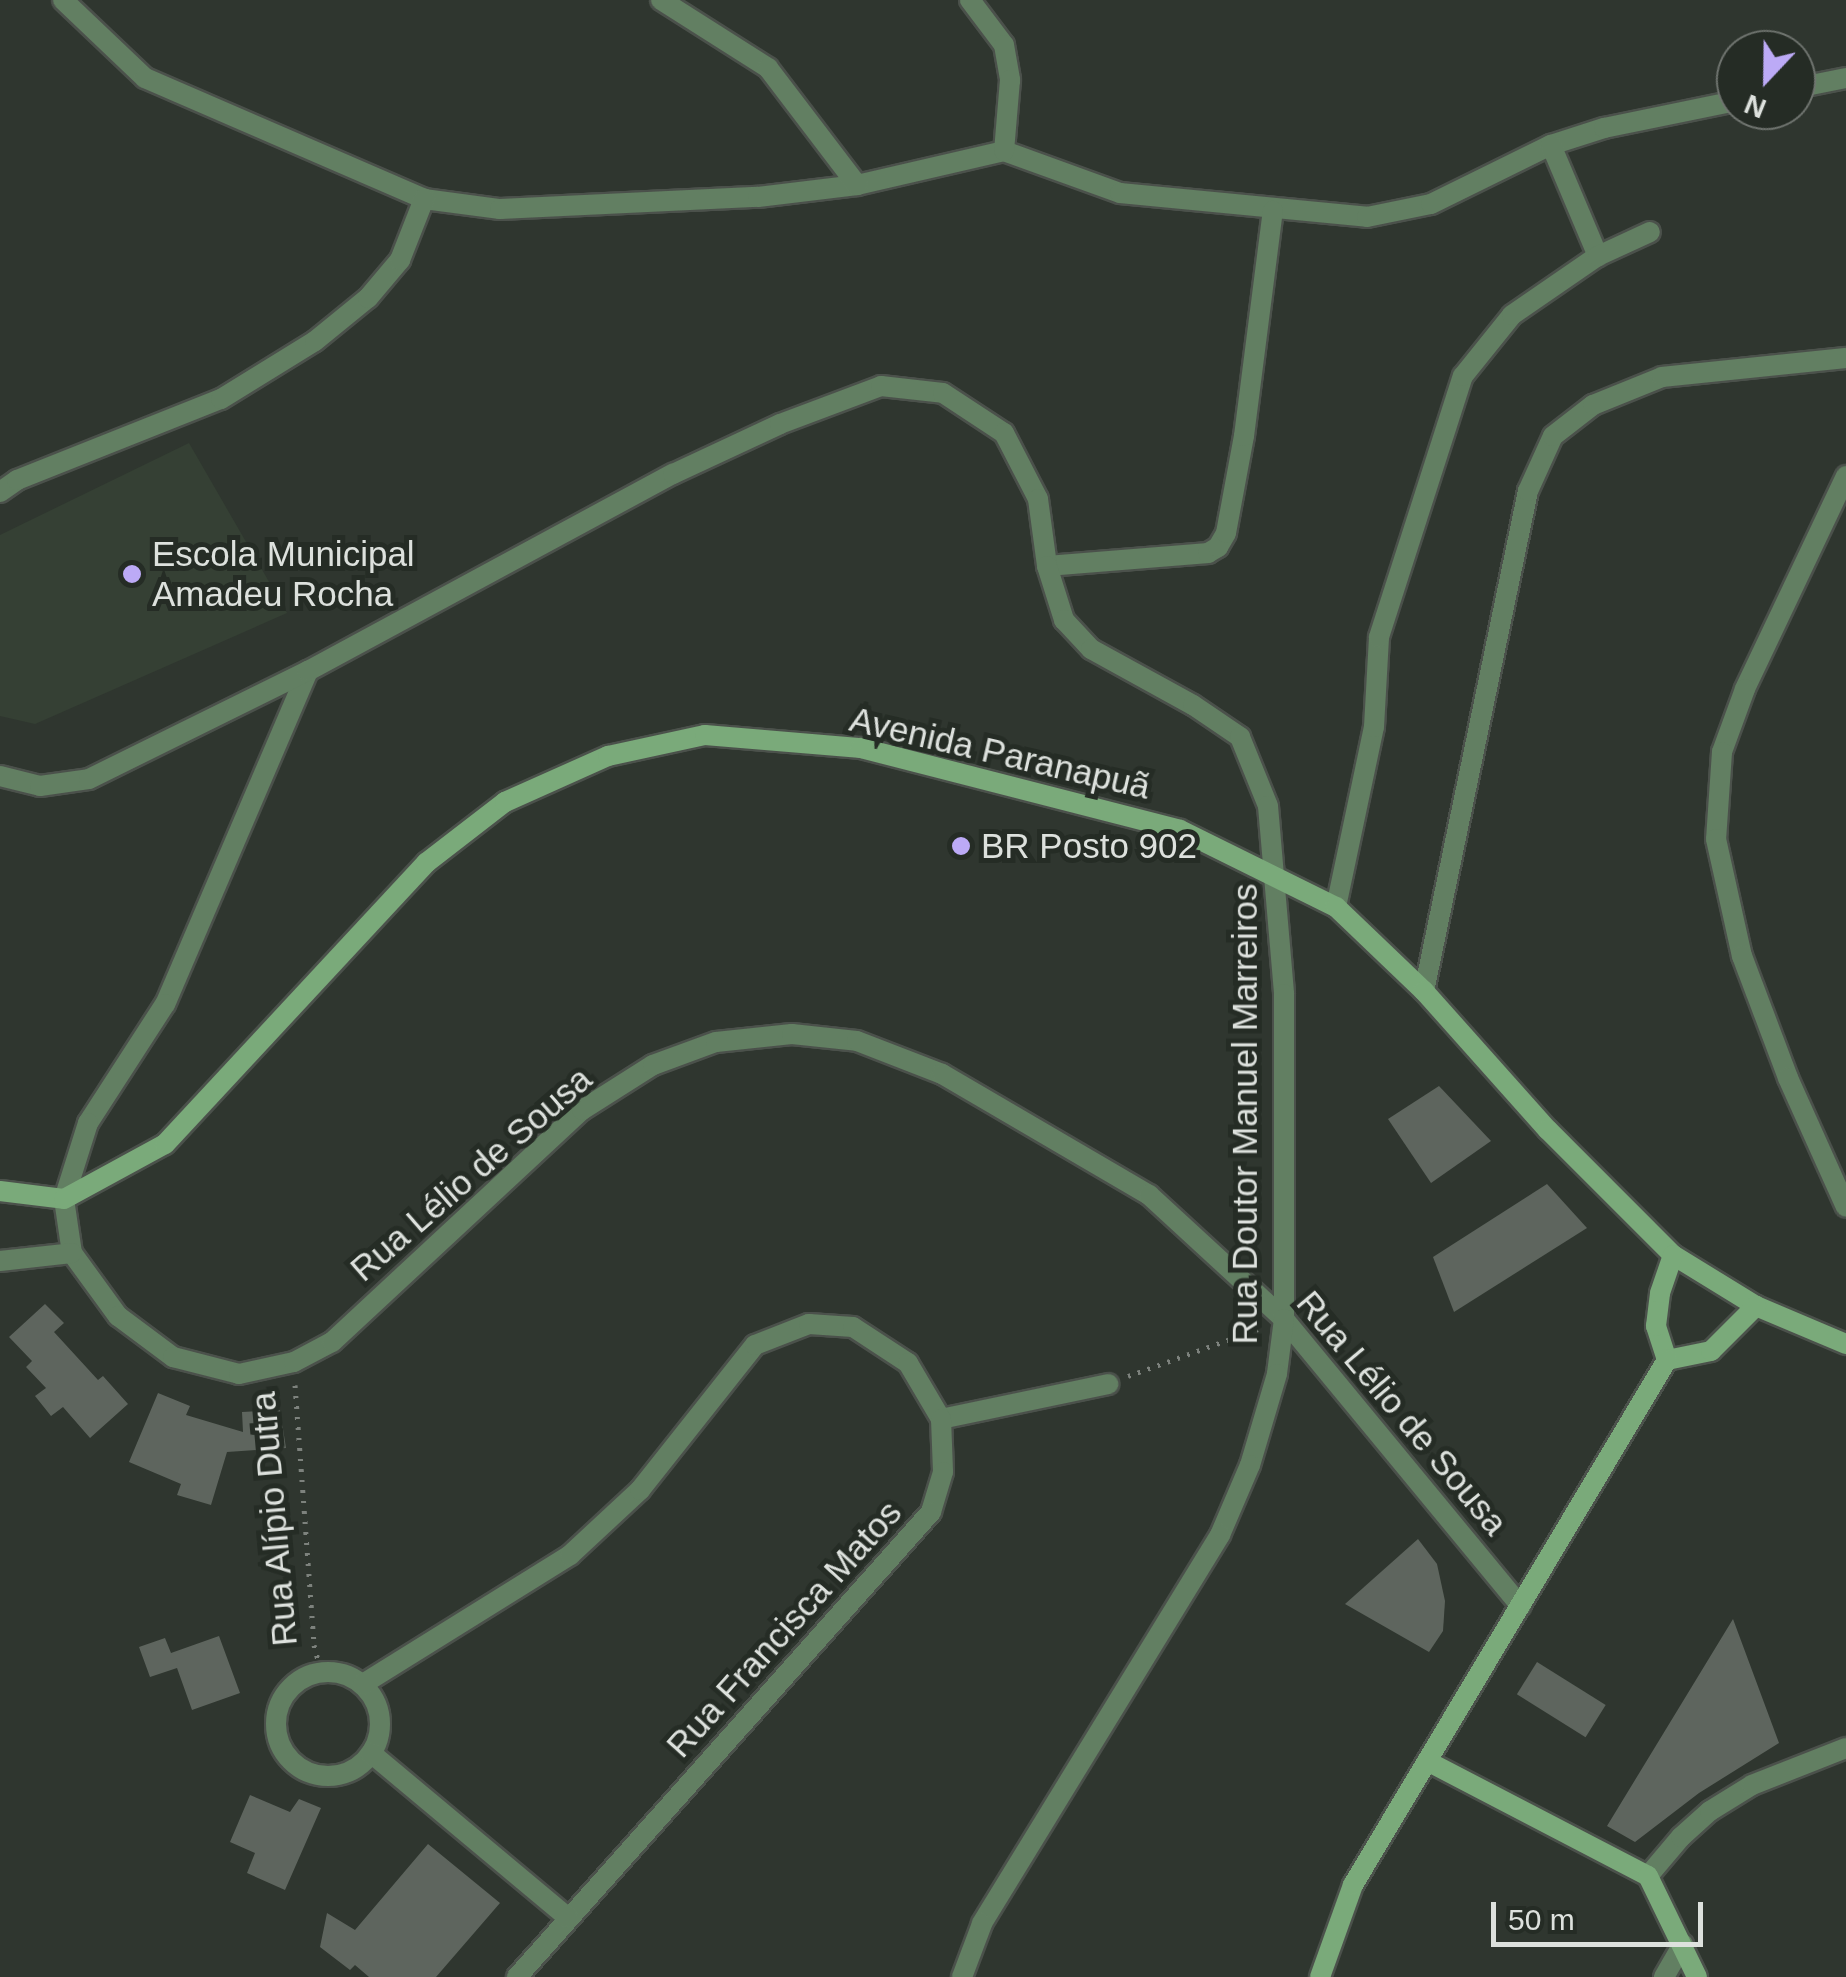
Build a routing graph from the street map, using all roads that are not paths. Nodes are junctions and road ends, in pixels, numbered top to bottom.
1 (63, 0) edge
2 (661, 0) edge
3 (970, 0) edge
4 (1846, 78) edge
5 (1816, 84) edge
6 (1716, 105) edge
7 (1551, 145) junction
8 (1004, 151) junction
9 (858, 185) junction
10 (424, 199) junction
11 (1273, 211) junction
12 (1650, 232) dead end
13 (1598, 256) junction
14 (1846, 358) edge
15 (1846, 476) edge
16 (0, 492) edge
17 (1047, 566) junction
18 (308, 672) junction
19 (0, 776) edge
20 (1277, 874) junction
21 (1336, 907) junction
22 (1424, 991) junction
23 (0, 1191) edge
24 (64, 1200) junction
25 (1846, 1207) edge
26 (72, 1253) junction
27 (1672, 1255) junction
28 (0, 1261) edge
29 (1756, 1306) junction
30 (1284, 1319) junction
31 (1846, 1344) edge
32 (1667, 1360) junction
33 (1108, 1384) road end
34 (941, 1420) junction
35 (1521, 1606) junction
36 (363, 1684) junction
37 (1846, 1748) edge
38 (372, 1753) junction
39 (1427, 1760) junction
40 (1648, 1876) junction
41 (567, 1917) junction
42 (1683, 1944) junction
43 (516, 1977) edge
44 (962, 1977) edge
45 (1320, 1977) edge
46 (1664, 1977) edge
47 (1696, 1977) edge

1 - 10 street
2 - 9 street
3 - 8 street
4 - 5 street
6 - 7 street
7 - 11 street
7 - 13 street
8 - 9 street
8 - 11 street
9 - 10 street
10 - 16 street
11 - 17 street
12 - 13 street
13 - 21 street
14 - 22 street
15 - 25 street
17 - 18 street, Rua Doutor Manuel Marreiros
17 - 20 street, Rua Doutor Manuel Marreiros
18 - 19 street, Rua Doutor Manuel Marreiros
18 - 24 street
20 - 21 street, Avenida Paranapuã
20 - 24 street, Avenida Paranapuã
20 - 30 street, Rua Doutor Manuel Marreiros
21 - 22 street, Avenida Paranapuã
22 - 27 street, Avenida Paranapuã
23 - 24 street
24 - 26 street, Rua Lélio de Sousa
26 - 28 street
26 - 30 street, Rua Lélio de Sousa
27 - 29 street, Avenida Paranapuã
27 - 32 street
29 - 31 street, Avenida Paranapuã
29 - 32 street
30 - 35 street, Rua Lélio de Sousa
30 - 44 street, Rua Doutor Manuel Marreiros
32 - 35 street
33 - 34 street
34 - 36 street, Rua Francisca Matos
34 - 41 street, Rua Francisca Matos
35 - 39 street
36 - 38 street
36 - 38 street
37 - 40 street
38 - 41 street
39 - 40 street
39 - 45 street
40 - 42 street
41 - 43 street, Rua Francisca Matos
42 - 46 street
42 - 47 street

